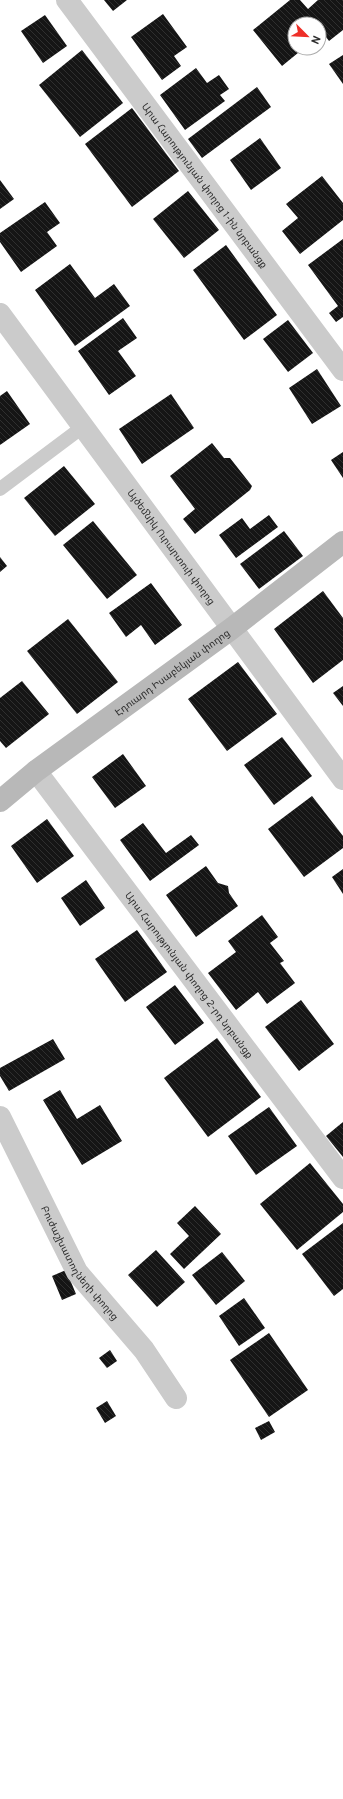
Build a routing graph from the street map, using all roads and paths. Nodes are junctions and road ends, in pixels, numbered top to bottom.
1 (67, 0) edge
2 (0, 314) edge
3 (343, 370) edge
4 (84, 426) junction
5 (0, 489) edge
6 (343, 542) edge
7 (232, 629) junction
8 (36, 771) junction
9 (343, 779) edge
10 (0, 801) edge
11 (0, 1117) edge
12 (343, 1178) edge
13 (176, 1398) dead end

1 - 3 street, Արա Հարությունյան փողոց 1-ին նրբանցք
2 - 4 street, Այծեմնիկ Ուրարտուի փողոց
4 - 5 lane
4 - 7 street, Այծեմնիկ Ուրարտուի փողոց
6 - 7 main road, Էդուարդ Իսաբեկյան փողոց
7 - 8 main road, Էդուարդ Իսաբեկյան փողոց
7 - 9 street, Այծեմնիկ Ուրարտուի փողոց
8 - 10 main road, Էդուարդ Իսաբեկյան փողոց
8 - 12 street, Արա Հարությունյան փողոց 2-րդ նրբանցք
11 - 13 street, Բուժաշխատողների փողոց

